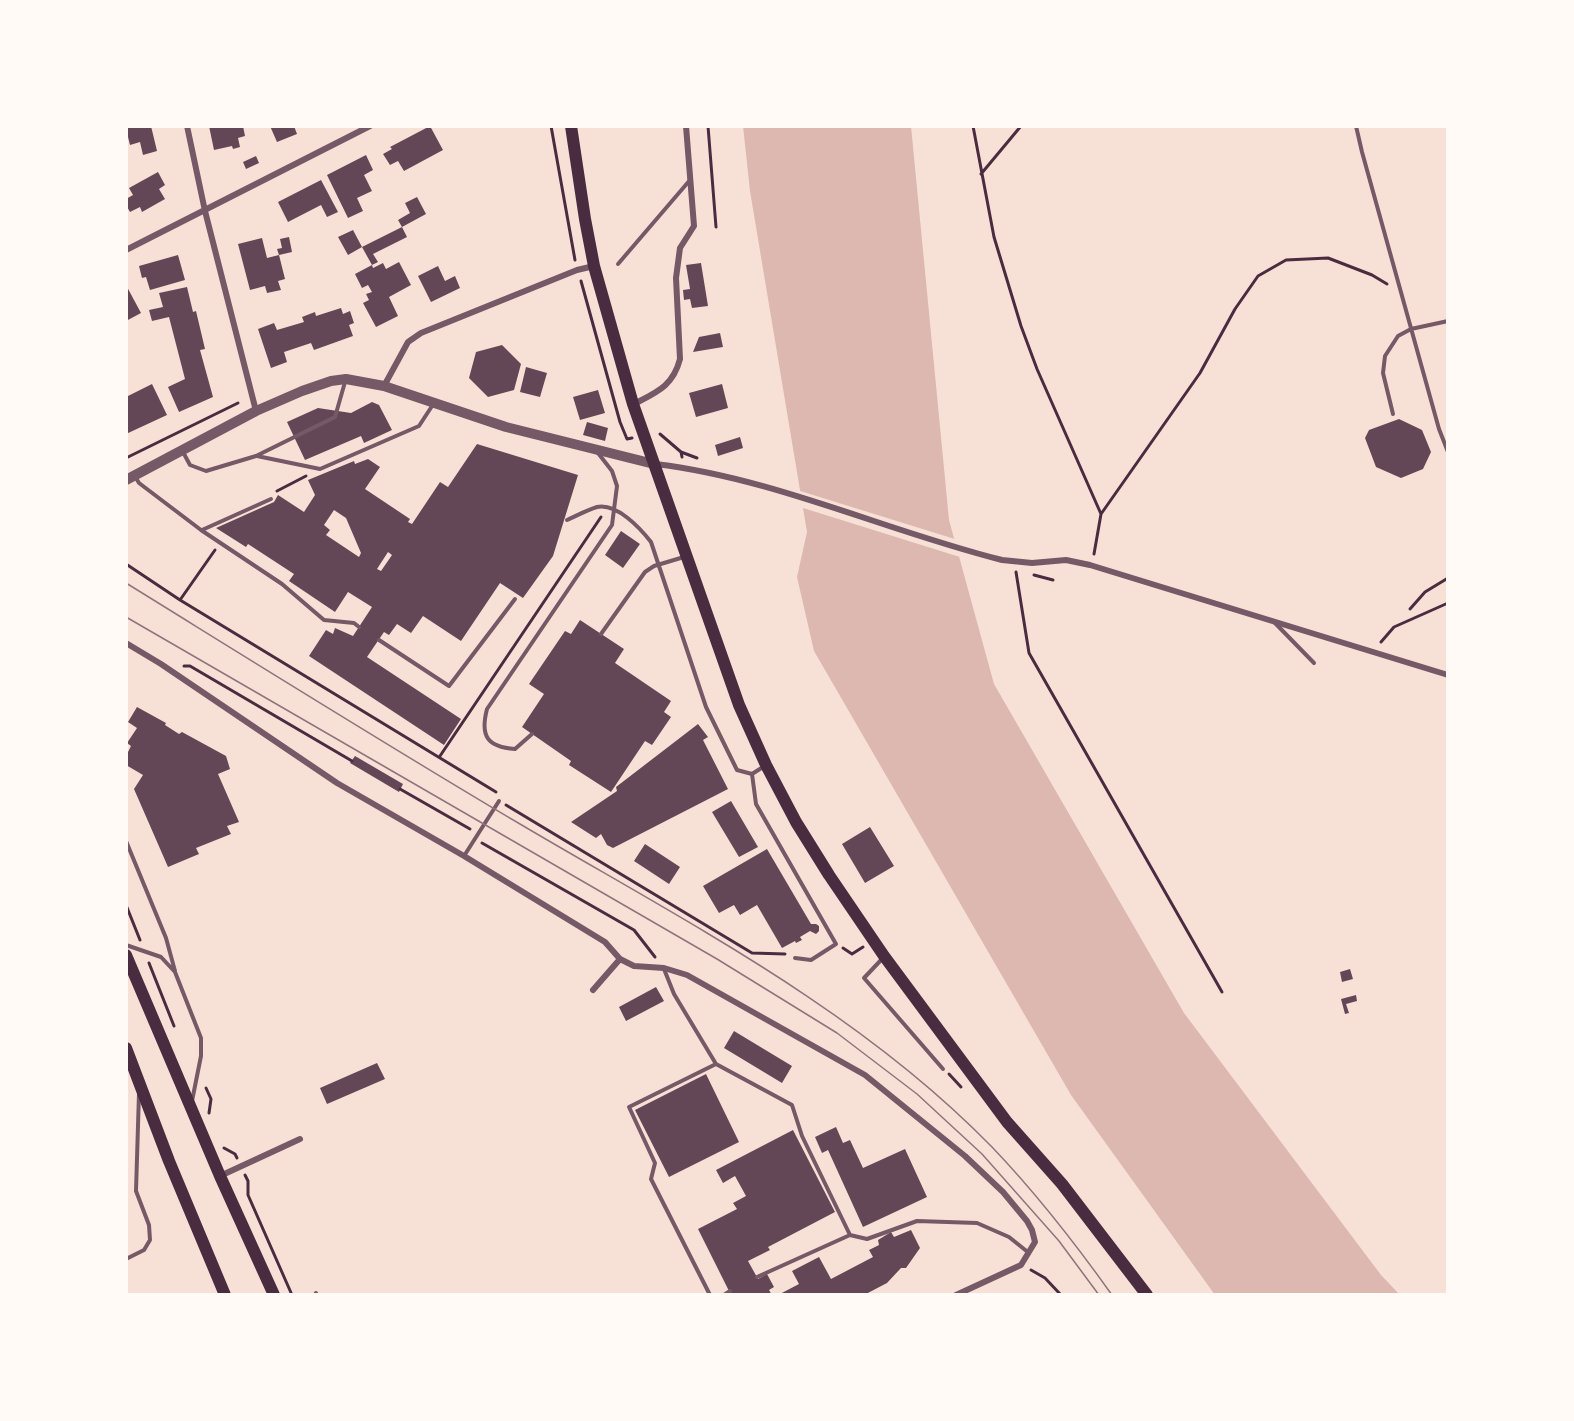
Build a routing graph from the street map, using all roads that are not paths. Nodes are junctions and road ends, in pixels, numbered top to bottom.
1 (187, 126) edge
2 (370, 126) edge
3 (571, 126) edge
4 (686, 126) edge
5 (1356, 126) edge
6 (690, 179) junction
7 (205, 211) junction
8 (126, 250) edge
9 (618, 264) dead end
10 (594, 266) junction
11 (1448, 321) edge
12 (1411, 329) junction
13 (346, 379) junction
14 (384, 386) junction
15 (434, 403) junction
16 (633, 404) junction
17 (256, 411) junction
18 (1393, 414) dead end
19 (595, 450) junction
20 (183, 451) junction
21 (1448, 452) edge
22 (256, 456) junction
23 (654, 464) junction
24 (130, 478) edge
25 (271, 499) road end
26 (615, 510) junction
27 (567, 520) dead end
28 (201, 530) junction
29 (687, 556) junction
30 (659, 564) junction
31 (515, 599) dead end
32 (1273, 620) junction
33 (359, 627) dead end
34 (601, 634) dead end
35 (379, 640) dead end
36 (126, 643) edge
37 (1314, 663) dead end
38 (1448, 675) edge
39 (532, 735) dead end
40 (766, 765) junction
41 (752, 774) junction
42 (499, 801) road end
43 (126, 842) edge
44 (464, 856) junction
45 (126, 945) edge
46 (126, 955) edge
47 (884, 956) junction
48 (795, 958) road end
49 (620, 959) junction
50 (664, 968) junction
51 (175, 972) junction
52 (593, 990) dead end
53 (126, 1048) edge
54 (716, 1064) junction
55 (943, 1069) dead end
56 (139, 1083) junction
57 (191, 1104) junction
58 (300, 1138) dead end
59 (220, 1176) junction
60 (850, 1235) junction
61 (1029, 1253) junction
62 (126, 1259) edge
63 (757, 1277) dead end
64 (730, 1292) dead end
65 (225, 1295) edge
66 (274, 1295) edge
67 (710, 1295) edge
68 (724, 1295) edge
69 (956, 1295) edge
70 (1147, 1295) edge

1 - 7 street
2 - 7 street
3 - 10 main road
4 - 6 street
5 - 12 lane
6 - 9 lane
6 - 16 street
7 - 8 street
7 - 17 street
10 - 14 street
10 - 16 main road
11 - 12 lane
12 - 18 lane
12 - 21 lane
13 - 14 street
13 - 17 street
13 - 22 lane
14 - 15 street
15 - 19 street
15 - 22 lane
16 - 23 main road
17 - 20 street
19 - 23 street
19 - 26 lane
20 - 22 lane
20 - 24 street
23 - 29 main road
23 - 32 street
24 - 28 lane
25 - 28 lane
26 - 27 lane
26 - 30 lane
26 - 39 lane
28 - 33 lane
29 - 30 lane
29 - 40 main road
30 - 34 lane
30 - 41 lane
31 - 35 lane
32 - 37 lane
32 - 38 street
36 - 44 street
40 - 41 lane
40 - 47 main road
41 - 48 lane
42 - 44 lane
43 - 51 lane
44 - 49 street
45 - 51 lane
46 - 57 main road
47 - 55 lane
47 - 70 main road
49 - 50 street
49 - 52 street
50 - 54 lane
50 - 61 street
51 - 57 lane
53 - 56 main road
54 - 60 lane
54 - 67 lane
56 - 62 lane
56 - 65 main road
57 - 59 main road
58 - 59 street
59 - 66 main road
60 - 61 lane
60 - 63 lane
61 - 69 street
64 - 68 lane

